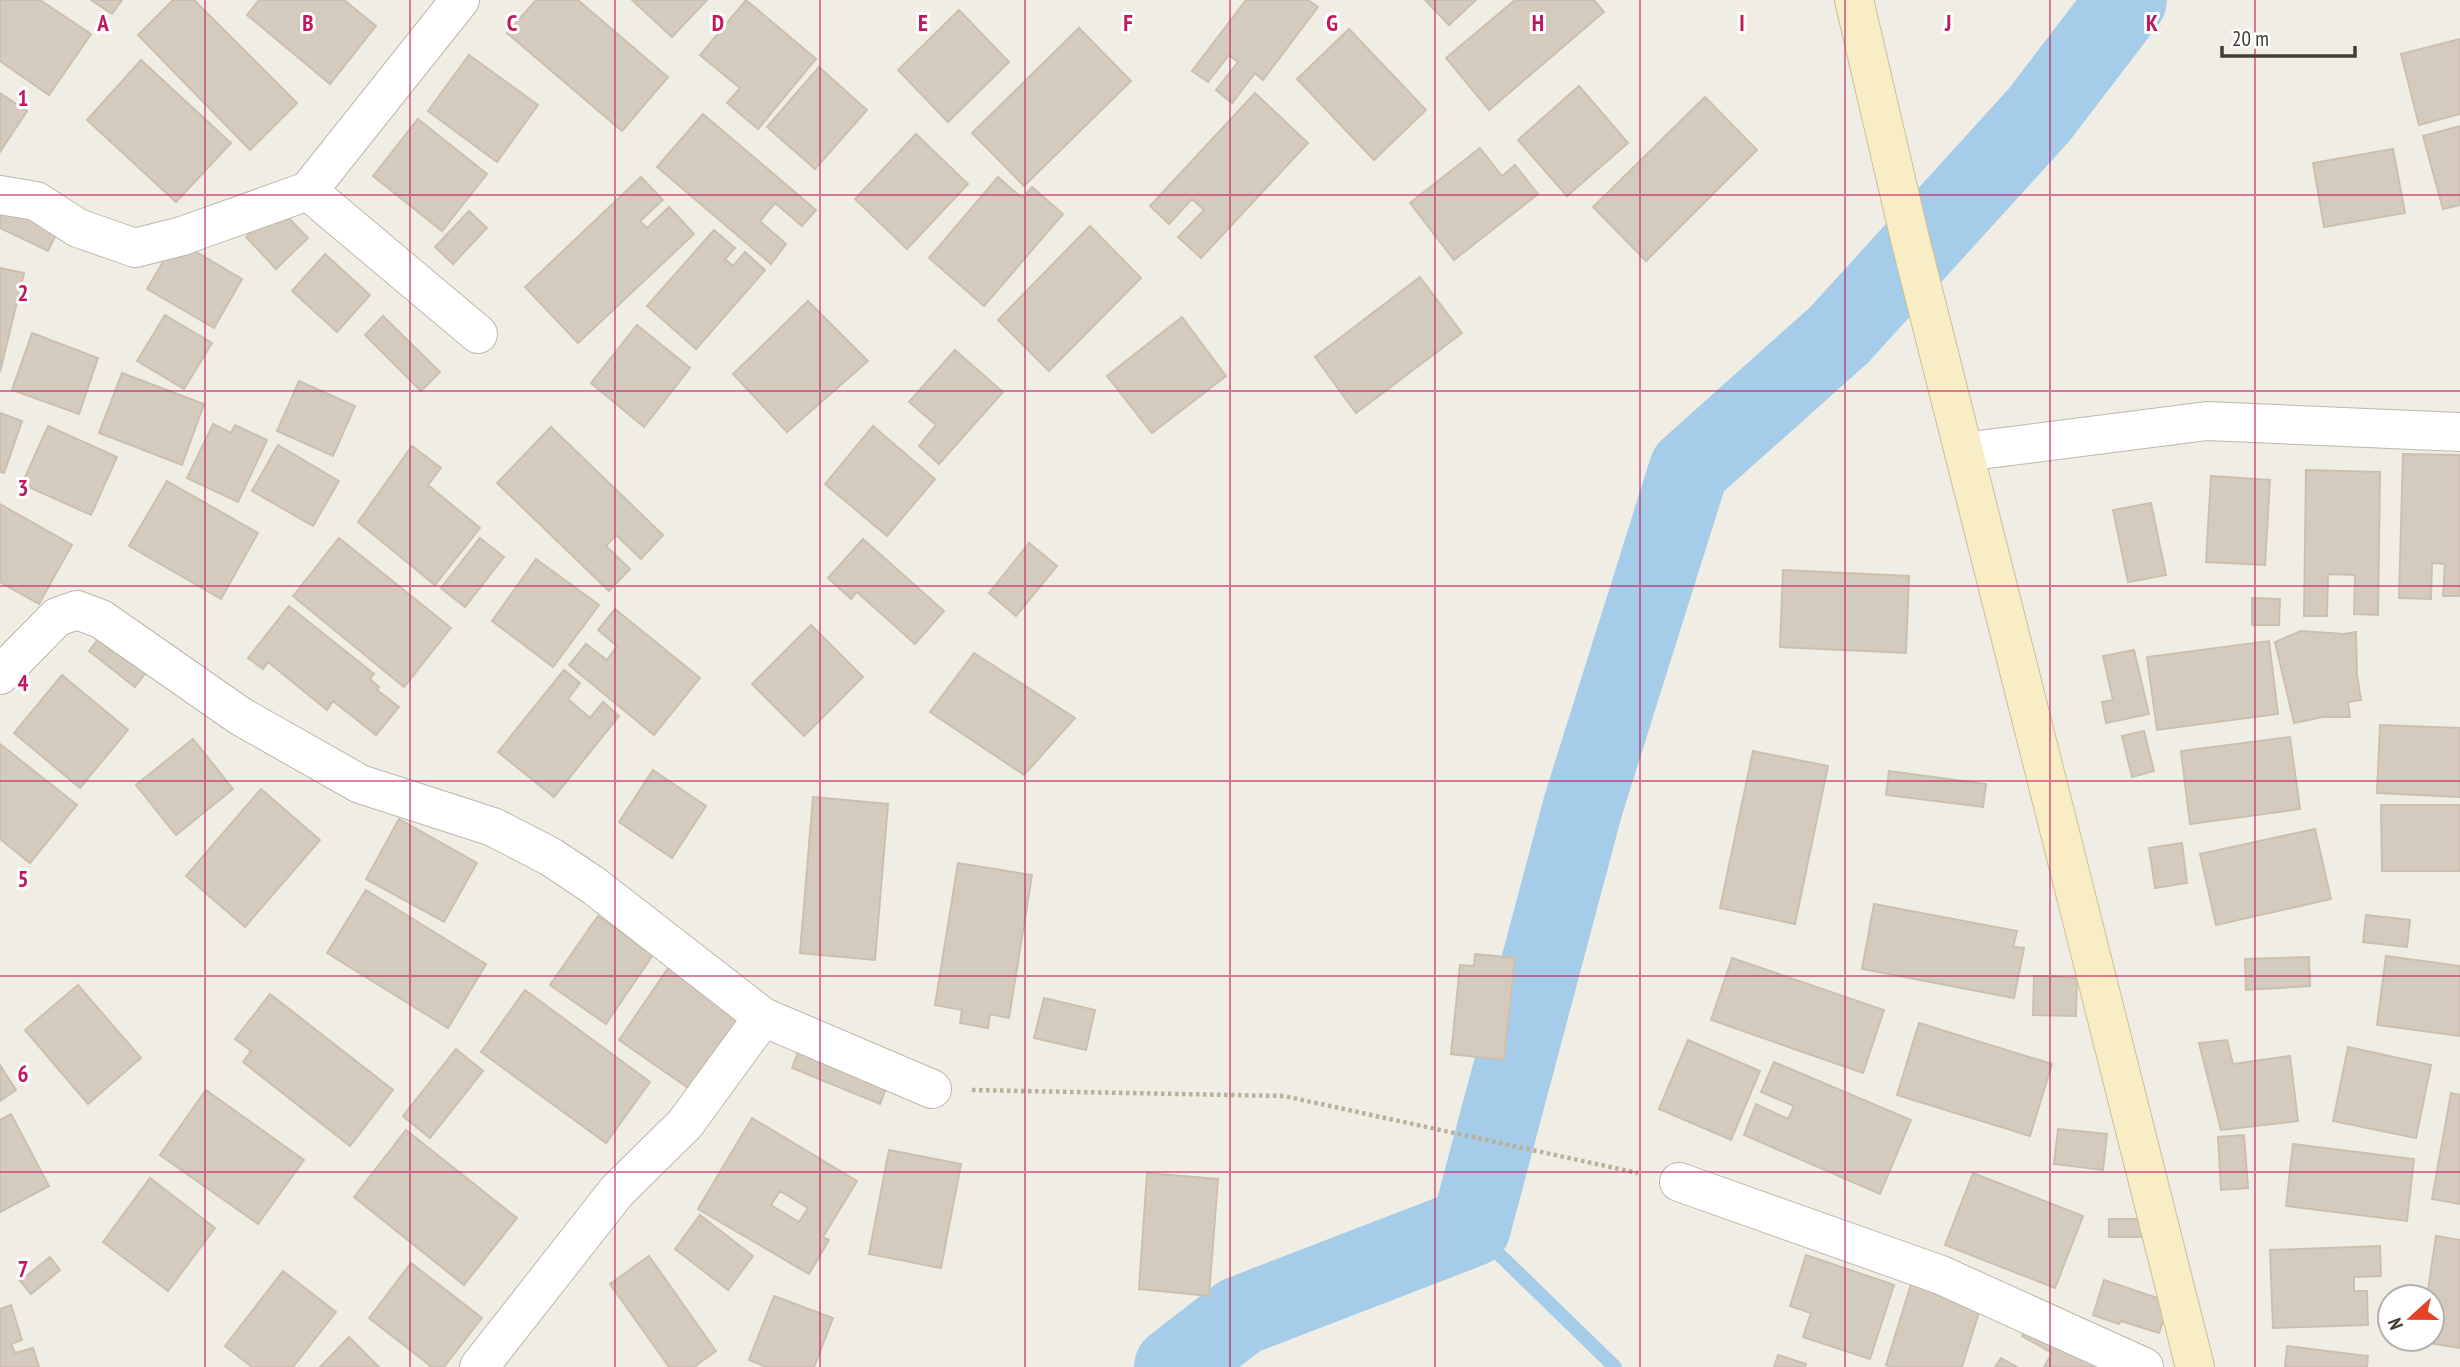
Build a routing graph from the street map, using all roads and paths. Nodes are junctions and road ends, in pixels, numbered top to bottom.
1 (460, 0) edge
2 (1854, 0) edge
3 (308, 191) junction
4 (0, 195) edge
5 (478, 334) dead end
6 (2460, 432) edge
7 (1964, 452) junction
8 (0, 675) edge
9 (763, 1017) junction
10 (932, 1089) joint
11 (1679, 1182) joint
12 (479, 1367) edge
13 (2144, 1367) edge
14 (2195, 1367) edge

1 - 3 street
2 - 7 main road
3 - 4 street
3 - 5 street
6 - 7 street
7 - 14 main road
8 - 9 street
9 - 10 street
9 - 12 street
10 - 11 path
11 - 13 street

